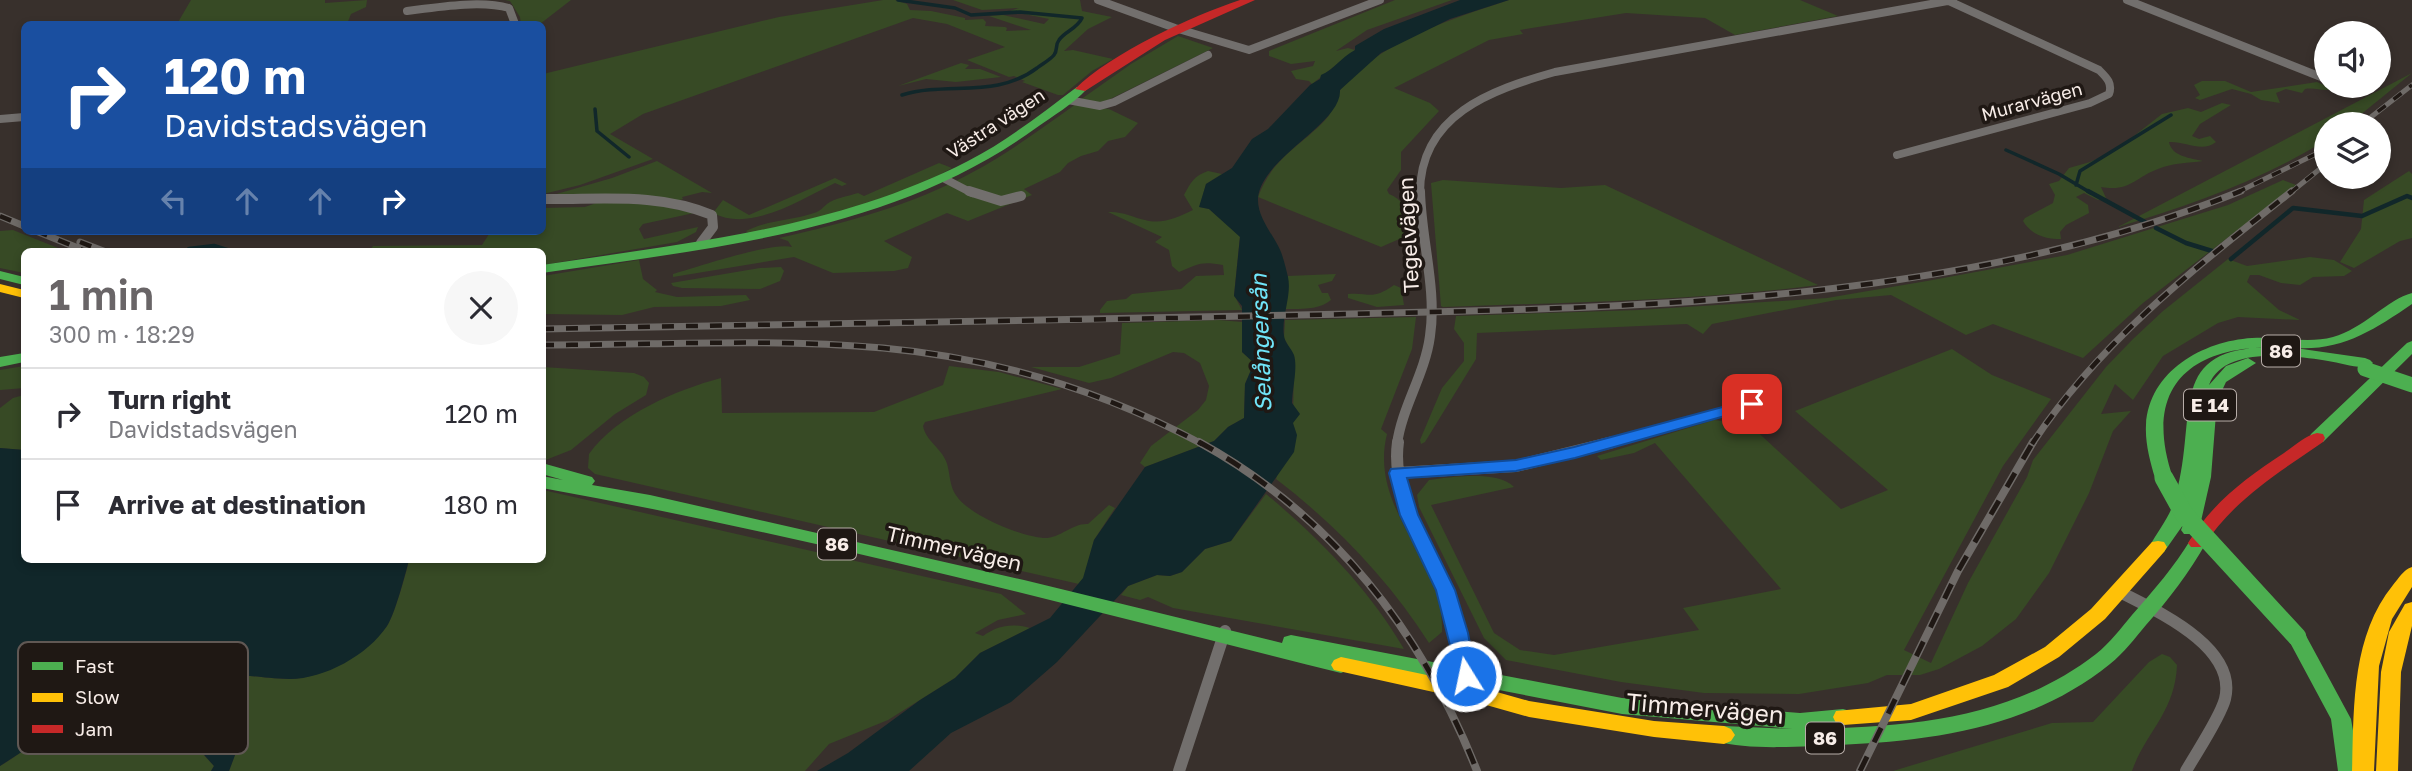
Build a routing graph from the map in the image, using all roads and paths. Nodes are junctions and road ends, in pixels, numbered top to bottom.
1 (1098, 0) edge
2 (1250, 0) edge
3 (1380, 0) edge
4 (1951, 0) edge
5 (2127, 0) edge
6 (407, 11) dead end
7 (514, 21) edge
8 (1175, 28) junction
9 (1208, 55) dead end
10 (2314, 74) edge
11 (1068, 100) junction
12 (21, 117) edge
13 (0, 119) edge
14 (1897, 155) dead end
15 (945, 179) junction
16 (1021, 196) dead end
17 (546, 199) edge
18 (701, 243) junction
19 (546, 268) edge
20 (0, 275) edge
21 (21, 280) edge
22 (0, 288) edge
23 (21, 293) edge
24 (2412, 297) edge
25 (2271, 344) junction
26 (2412, 346) edge
27 (21, 358) edge
28 (0, 362) edge
29 (2365, 366) junction
30 (2203, 377) junction
31 (2412, 378) edge
32 (2412, 385) edge
33 (1765, 400) dead end
34 (546, 469) edge
35 (1397, 473) junction
36 (546, 483) edge
37 (650, 501) junction
38 (2412, 574) edge
39 (2175, 580) junction
40 (2118, 591) junction
41 (2151, 609) junction
42 (2412, 609) edge
43 (1225, 632) junction
44 (1465, 683) junction
45 (1179, 771) edge
46 (2186, 771) edge
47 (2349, 771) edge
48 (2363, 771) edge
49 (2387, 771) edge

1 - 8 street
2 - 8 main road, Västra vägen
3 - 8 street
4 - 14 street, Murarvägen
4 - 35 street, Tegelvägen
5 - 10 street
6 - 7 street
8 - 11 main road, Västra vägen
9 - 11 street
11 - 15 main road, Västra vägen
12 - 13 street
15 - 16 street
15 - 18 main road, Västra vägen
17 - 18 street
18 - 19 main road, Västra vägen
20 - 21 main road
22 - 23 main road
24 - 25 main road, E 14
25 - 30 main road, 86
25 - 47 main road, E 14, bridge
26 - 39 main road, 86
27 - 28 main road
29 - 30 main road, 86
29 - 31 main road, 86
29 - 32 main road, E 14, bridge
29 - 39 main road, Timmervägen / E 14
30 - 40 main road, Timmervägen / 86
33 - 35 street
34 - 37 main road, Timmervägen / 86
35 - 44 street, Tegelvägen
36 - 37 main road, Timmervägen / 86
37 - 43 main road, Timmervägen / 86
38 - 48 main road
39 - 41 main road, Timmervägen / 86
40 - 41 street
40 - 44 main road, Timmervägen / 86
41 - 44 main road, Timmervägen / 86
41 - 46 street
42 - 49 main road
43 - 44 main road, Timmervägen / 86
43 - 45 street

